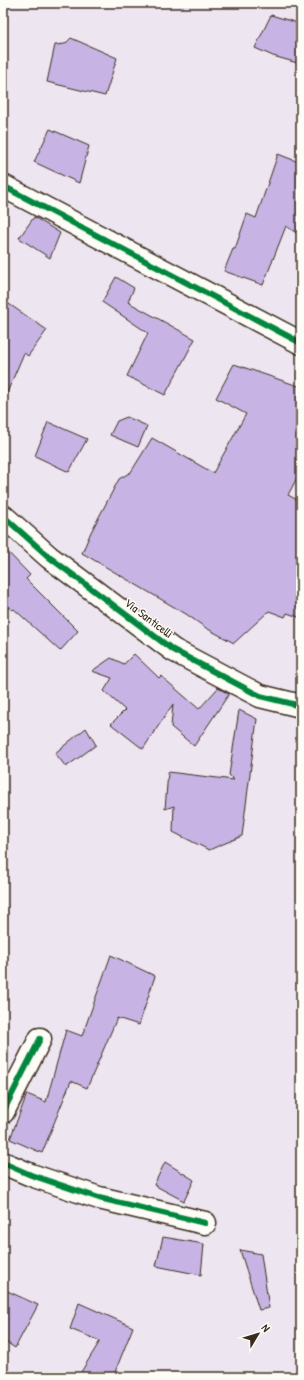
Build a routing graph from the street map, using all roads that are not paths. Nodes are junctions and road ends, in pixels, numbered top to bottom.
1 (3, 186) edge
2 (301, 343) edge
3 (3, 516) edge
4 (301, 706) edge
5 (40, 1039) dead end
6 (3, 1112) edge
7 (3, 1163) edge
8 (205, 1223) dead end

1 - 2 street
3 - 4 street, Via Santicelli
5 - 6 street
7 - 8 street

